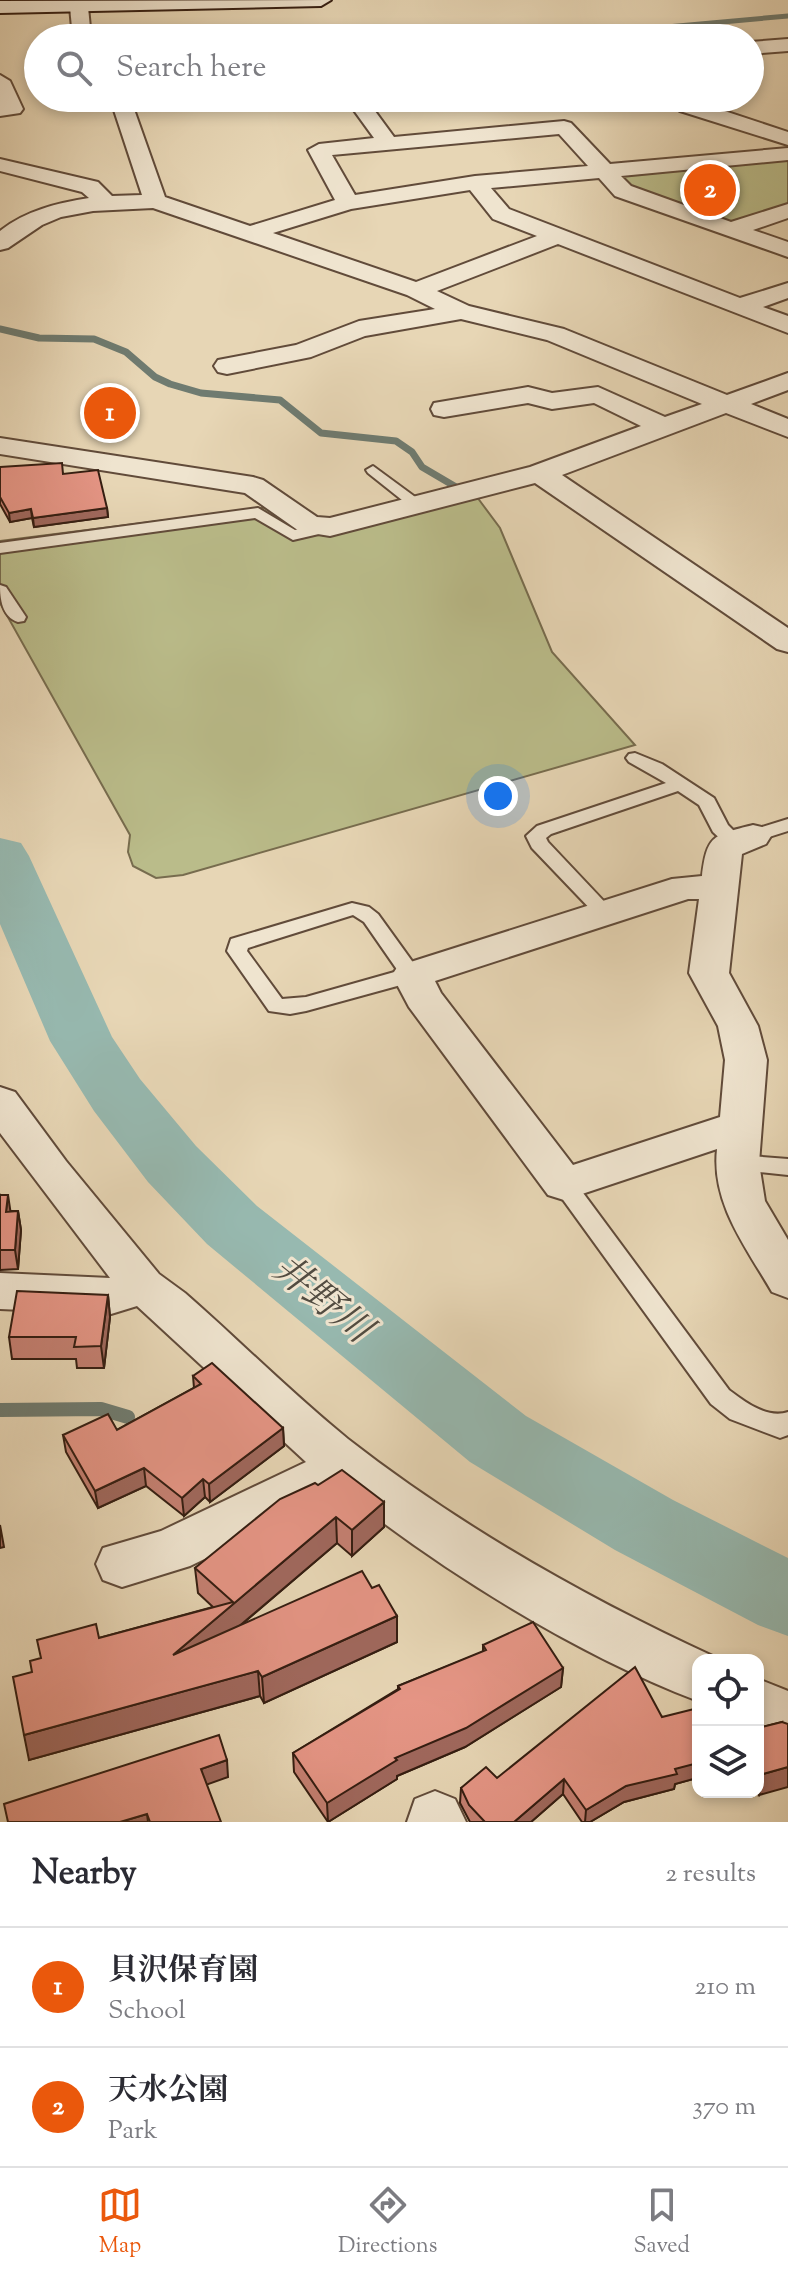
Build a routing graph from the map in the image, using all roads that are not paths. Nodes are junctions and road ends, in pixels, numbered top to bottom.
1 (314, 0) edge
2 (321, 0) edge
3 (0, 7) edge
4 (79, 7) junction
5 (81, 24) edge
6 (788, 45) edge
7 (764, 47) edge
8 (0, 81) edge
9 (0, 110) edge
10 (125, 112) edge
11 (366, 112) edge
12 (703, 112) edge
13 (788, 139) edge
14 (388, 143) junction
15 (788, 154) edge
16 (0, 165) edge
17 (24, 170) junction
18 (603, 171) junction
19 (0, 174) edge
20 (475, 183) junction
21 (155, 201) junction
22 (105, 202) junction
23 (348, 203) junction
24 (788, 211) edge
25 (9, 227) edge
26 (731, 229) junction
27 (250, 233) junction
28 (556, 237) junction
29 (0, 243) edge
30 (788, 250) edge
31 (416, 290) junction
32 (788, 290) edge
33 (741, 306) junction
34 (461, 312) junction
35 (788, 325) edge
36 (227, 366) dead end
37 (788, 381) edge
38 (726, 404) junction
39 (444, 409) dead end
40 (664, 427) junction
41 (788, 429) edge
42 (0, 446) edge
43 (373, 470) dead end
44 (540, 473) junction
45 (417, 505) junction
46 (330, 527) junction
47 (0, 548) edge
48 (0, 590) edge
49 (18, 617) dead end
50 (788, 642) edge
51 (635, 758) dead end
52 (682, 784) junction
53 (759, 834) edge
54 (718, 888) junction
55 (605, 913) junction
56 (412, 975) junction
57 (0, 1102) edge
58 (738, 1145) junction
59 (788, 1167) edge
60 (564, 1184) junction
61 (788, 1280) edge
62 (143, 1287) junction
63 (0, 1291) edge
64 (788, 1423) edge
65 (348, 1466) junction
66 (122, 1564) dead end
67 (692, 1673) edge
68 (764, 1707) edge
69 (788, 1718) edge

1 - 2 main road
1 - 4 main road
3 - 4 main road
4 - 5 street
6 - 7 street
8 - 9 street
10 - 21 street
11 - 14 street
12 - 13 street
14 - 18 street
14 - 23 street
15 - 18 street
16 - 17 street
17 - 19 street
17 - 22 street
18 - 20 street
18 - 26 street
20 - 23 street
20 - 28 street
21 - 22 street
21 - 27 street
22 - 25 street
23 - 27 street
24 - 26 street
25 - 29 street
26 - 30 street
27 - 31 street
28 - 31 street
28 - 33 street
31 - 34 street
32 - 33 street
33 - 35 street
34 - 36 street
34 - 38 street
37 - 38 street
38 - 40 street
38 - 41 street
39 - 40 street
40 - 44 street
42 - 46 street
43 - 45 lane
44 - 45 street
44 - 50 street
45 - 46 street
46 - 47 lane
48 - 49 lane
51 - 52 lane
52 - 53 lane
52 - 55 lane
53 - 54 street
54 - 55 street
54 - 58 street
55 - 56 street
56 - 56 lane
56 - 60 street
57 - 62 street
58 - 59 lane
58 - 60 street
58 - 61 street
60 - 64 lane
62 - 63 street
62 - 65 street
65 - 66 street
65 - 67 street
68 - 69 street

